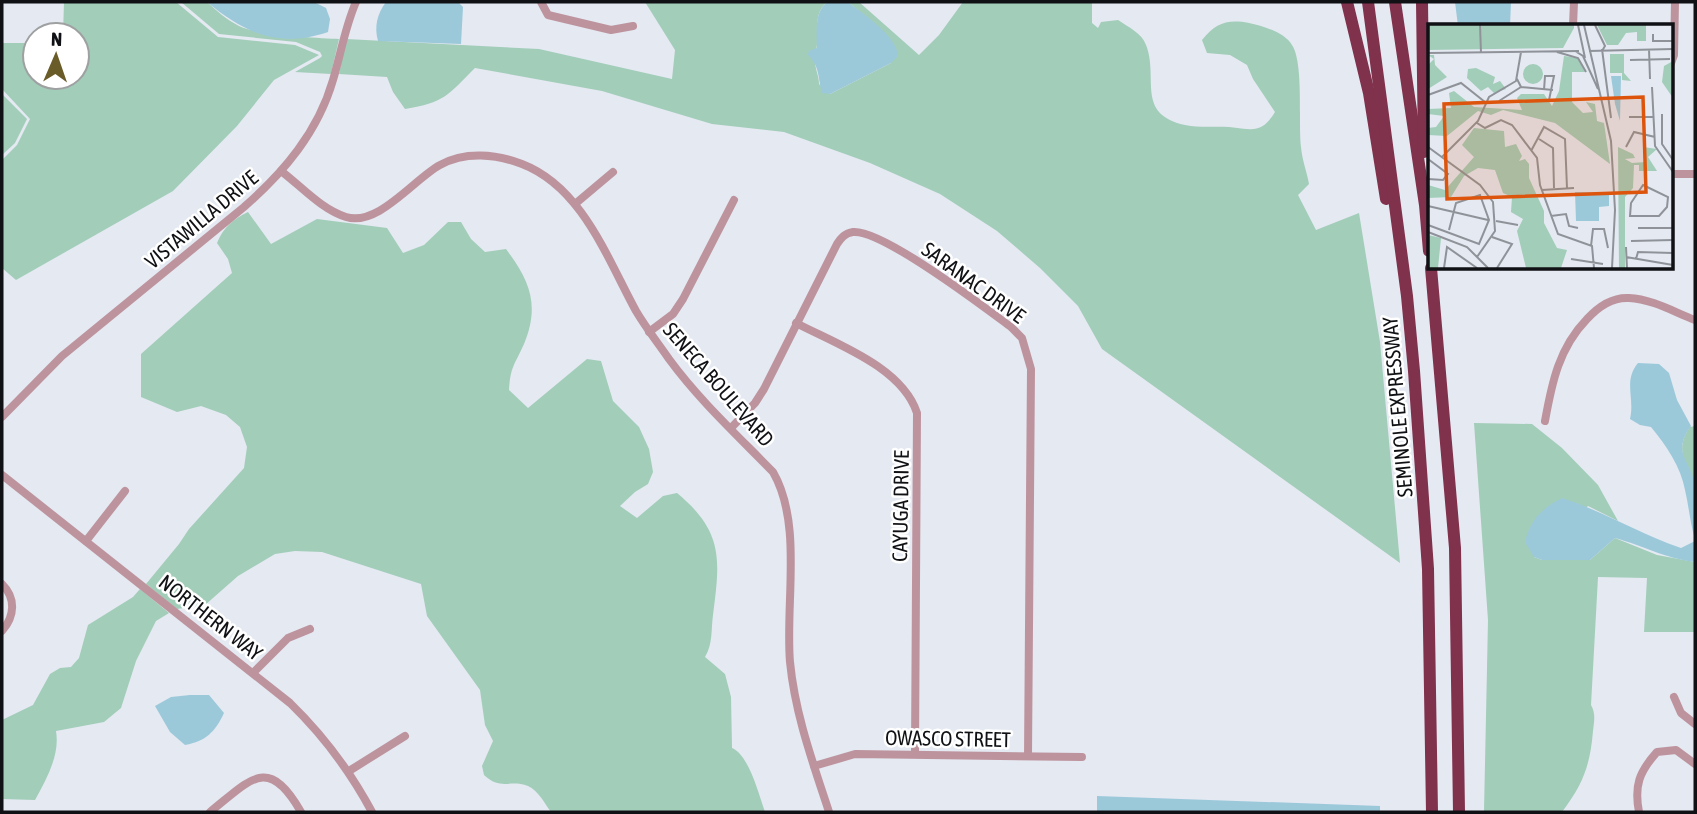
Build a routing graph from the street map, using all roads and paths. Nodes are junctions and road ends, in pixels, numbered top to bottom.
1 (356, 2) edge
2 (541, 2) edge
3 (1347, 2) edge
4 (1368, 2) edge
5 (1395, 2) edge
6 (1422, 2) edge
7 (1574, 2) edge
8 (1675, 2) edge
9 (1573, 24) edge
10 (633, 26) dead end
11 (1672, 60) edge
12 (282, 171) junction
13 (613, 172) dead end
14 (1672, 174) edge
15 (1695, 174) edge
16 (734, 200) dead end
17 (575, 204) junction
18 (1425, 205) junction
19 (1428, 240) edge
20 (1431, 270) edge
21 (1695, 320) edge
22 (796, 323) junction
23 (649, 331) junction
24 (1416, 397) junction
25 (2, 417) edge
26 (1545, 421) dead end
27 (731, 428) junction
28 (2, 475) edge
29 (125, 491) dead end
30 (86, 541) junction
31 (2, 584) edge
32 (310, 629) dead end
33 (2, 631) edge
34 (253, 673) junction
35 (1674, 697) dead end
36 (1695, 724) edge
37 (404, 736) dead end
38 (915, 754) junction
39 (1028, 756) junction
40 (1082, 757) dead end
41 (1695, 764) edge
42 (814, 766) junction
43 (349, 771) junction
44 (210, 812) edge
45 (301, 812) edge
46 (372, 812) edge
47 (829, 812) edge
48 (1432, 812) edge
49 (1459, 812) edge
50 (1639, 812) edge

1 - 12 street, VISTAWILLA DRIVE
2 - 10 street
3 - 24 highway
4 - 24 highway, SEMINOLE EXPRESSWAY
5 - 18 highway
6 - 18 highway
7 - 9 street
8 - 11 street
12 - 17 street, SENECA BOULEVARD
12 - 25 street, VISTAWILLA DRIVE
13 - 17 street
14 - 15 street
16 - 23 street
17 - 23 street, SENECA BOULEVARD
18 - 19 highway
20 - 49 highway
21 - 26 street
22 - 27 street, SARANAC DRIVE
22 - 38 street, CAYUGA DRIVE
22 - 39 street, SARANAC DRIVE
23 - 27 street, SENECA BOULEVARD
24 - 48 highway, SEMINOLE EXPRESSWAY
27 - 42 street, SENECA BOULEVARD
28 - 30 street, NORTHERN WAY
29 - 30 street
30 - 34 street, NORTHERN WAY
31 - 33 street
32 - 34 street
34 - 43 street, NORTHERN WAY
35 - 36 street
37 - 43 street
38 - 39 street, OWASCO STREET
38 - 42 street, OWASCO STREET
39 - 40 street, OWASCO STREET
41 - 50 street
42 - 47 street, SENECA BOULEVARD
43 - 46 street, NORTHERN WAY
44 - 45 street

